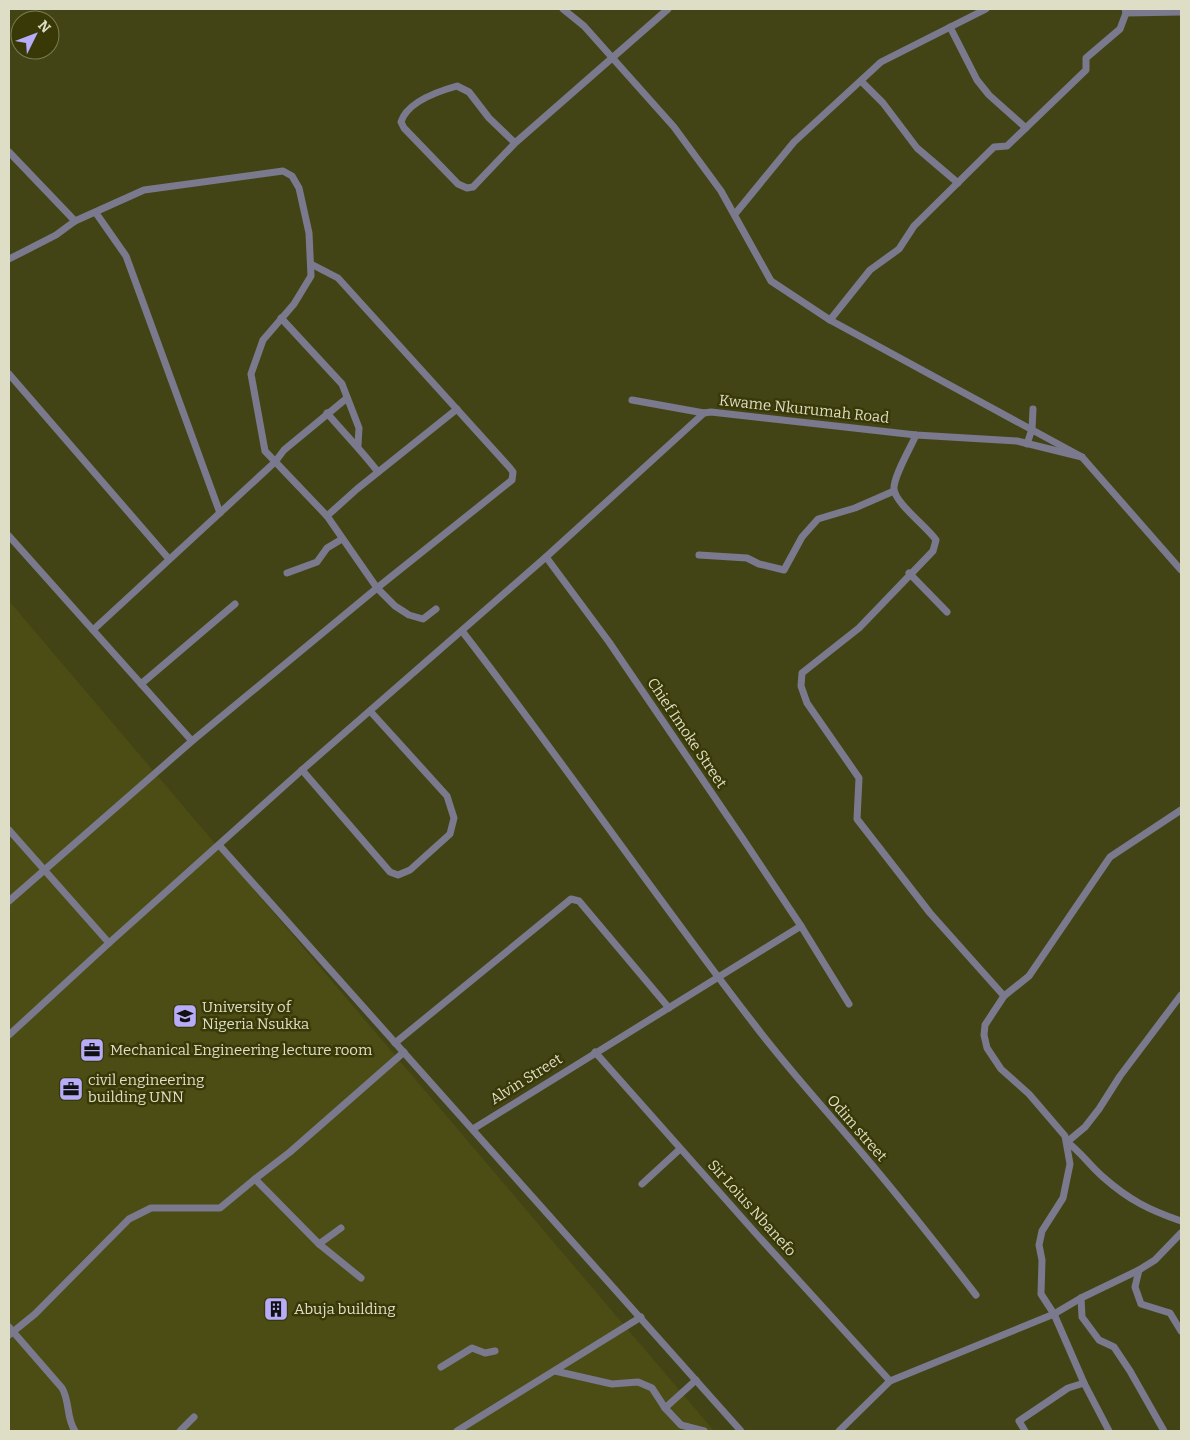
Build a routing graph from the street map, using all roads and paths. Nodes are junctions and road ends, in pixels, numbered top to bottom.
1 (563, 9) edge
2 (668, 9) edge
3 (986, 9) edge
4 (1126, 11) edge
5 (1181, 12) edge
6 (950, 27) junction
7 (611, 57) junction
8 (861, 81) junction
9 (1026, 128) junction
10 (515, 143) junction
11 (9, 152) edge
12 (958, 183) junction
13 (96, 213) junction
14 (735, 214) junction
15 (75, 221) junction
16 (9, 259) edge
17 (311, 264) junction
18 (281, 318) junction
19 (830, 320) junction
20 (9, 374) edge
21 (347, 398) junction
22 (632, 400) dead end
23 (457, 409) junction
24 (1033, 409) dead end
25 (327, 413) junction
26 (704, 413) junction
27 (1032, 429) junction
28 (916, 435) junction
29 (1027, 444) junction
30 (358, 445) junction
31 (1082, 456) junction
32 (275, 462) junction
33 (378, 472) junction
34 (894, 491) junction
35 (220, 513) junction
36 (326, 516) junction
37 (9, 536) edge
38 (342, 539) junction
39 (699, 555) dead end
40 (546, 557) junction
41 (169, 559) junction
42 (1181, 570) edge
43 (287, 573) dead end
44 (910, 573) junction
45 (377, 588) junction
46 (235, 604) dead end
47 (436, 610) dead end
48 (947, 612) dead end
49 (93, 630) junction
50 (462, 631) junction
51 (141, 684) junction
52 (370, 710) junction
53 (192, 741) junction
54 (302, 770) junction
55 (1181, 810) edge
56 (9, 830) edge
57 (219, 845) junction
58 (46, 871) junction
59 (9, 901) edge
60 (802, 926) junction
61 (110, 943) junction
62 (718, 978) junction
63 (1181, 995) edge
64 (1004, 996) junction
65 (849, 1004) dead end
66 (669, 1008) junction
67 (9, 1035) edge
68 (395, 1042) junction
69 (404, 1052) junction
70 (595, 1052) junction
71 (473, 1129) junction
72 (1067, 1142) junction
73 (680, 1149) junction
74 (255, 1179) junction
75 (642, 1184) dead end
76 (1181, 1221) edge
77 (341, 1228) dead end
78 (1181, 1233) edge
79 (319, 1244) junction
80 (1139, 1270) junction
81 (360, 1278) dead end
82 (976, 1295) dead end
83 (1081, 1298) junction
84 (1054, 1314) junction
85 (641, 1317) junction
86 (10, 1331) edge
87 (1181, 1331) edge
88 (495, 1351) dead end
89 (441, 1367) dead end
90 (555, 1371) junction
91 (696, 1380) junction
92 (890, 1380) junction
93 (1084, 1383) junction
94 (665, 1408) junction
95 (194, 1417) dead end
96 (75, 1431) edge
97 (180, 1431) edge
98 (457, 1431) edge
99 (704, 1431) edge
100 (741, 1431) edge
101 (840, 1431) edge
102 (1025, 1431) edge
103 (1109, 1431) edge
104 (1164, 1431) edge

1 - 7 street
2 - 7 street
3 - 6 street
4 - 5 street
4 - 9 street
6 - 8 street
6 - 9 street
7 - 10 street
7 - 14 street
8 - 12 street
8 - 14 street
9 - 12 street
10 - 10 street
11 - 15 street
12 - 19 street
13 - 15 street
13 - 17 street
13 - 35 street
14 - 19 street
15 - 16 street
17 - 18 street
17 - 23 street
18 - 21 street
18 - 32 street
19 - 27 street
20 - 41 street
21 - 25 street
21 - 30 street
22 - 26 street
23 - 33 street
23 - 45 street
24 - 27 street
25 - 30 street
25 - 32 street
26 - 28 street, Kwame Nkurumah Road
26 - 40 street, Kwame Nkurumah Road
27 - 29 street
27 - 31 street
28 - 29 street, Kwame Nkurumah Road
28 - 34 street
29 - 31 street, Kwame Nkurumah Road
30 - 33 street
31 - 42 street
32 - 35 street
32 - 36 street
33 - 36 street
34 - 39 street
34 - 44 street
35 - 41 street
36 - 38 street
37 - 49 street
38 - 43 street
38 - 45 street
40 - 50 street, Kwame Nkurumah Road
40 - 60 street, Chief Imoke Street
41 - 49 street
44 - 48 street
44 - 64 street
45 - 47 street
45 - 53 street
46 - 51 street
49 - 51 street
50 - 52 street, Kwame Nkurumah Road
50 - 62 street, Odim street
51 - 53 street
52 - 54 street, Kwame Nkurumah Road
52 - 54 street
53 - 58 street
54 - 57 street, Kwame Nkurumah Road
55 - 64 street
56 - 58 street
57 - 61 street, Kwame Nkurumah Road
57 - 68 street
58 - 59 street
58 - 61 street
60 - 62 street, Alvin Street
60 - 65 street, Chief Imoke Street
61 - 67 street, Kwame Nkurumah Road
62 - 66 street, Alvin Street
62 - 82 street, Odim street
63 - 72 street
64 - 72 street
66 - 68 street
66 - 70 street, Alvin Street
68 - 69 street
69 - 71 street
69 - 74 street
70 - 71 street, Alvin Street
70 - 73 street, Sir Loius Nbanefo
71 - 85 street
72 - 76 street
72 - 84 street
73 - 75 street
73 - 92 street, Sir Loius Nbanefo
74 - 79 street
74 - 86 street
77 - 79 street
78 - 80 street
79 - 81 street
80 - 83 street
80 - 87 street
83 - 84 street
83 - 104 street
84 - 92 street
84 - 93 street
85 - 90 street
85 - 91 street
86 - 96 street
88 - 89 street
90 - 94 street
90 - 98 street
91 - 94 street
91 - 100 street
92 - 101 street
93 - 102 street
93 - 103 street
94 - 99 street
95 - 97 street

